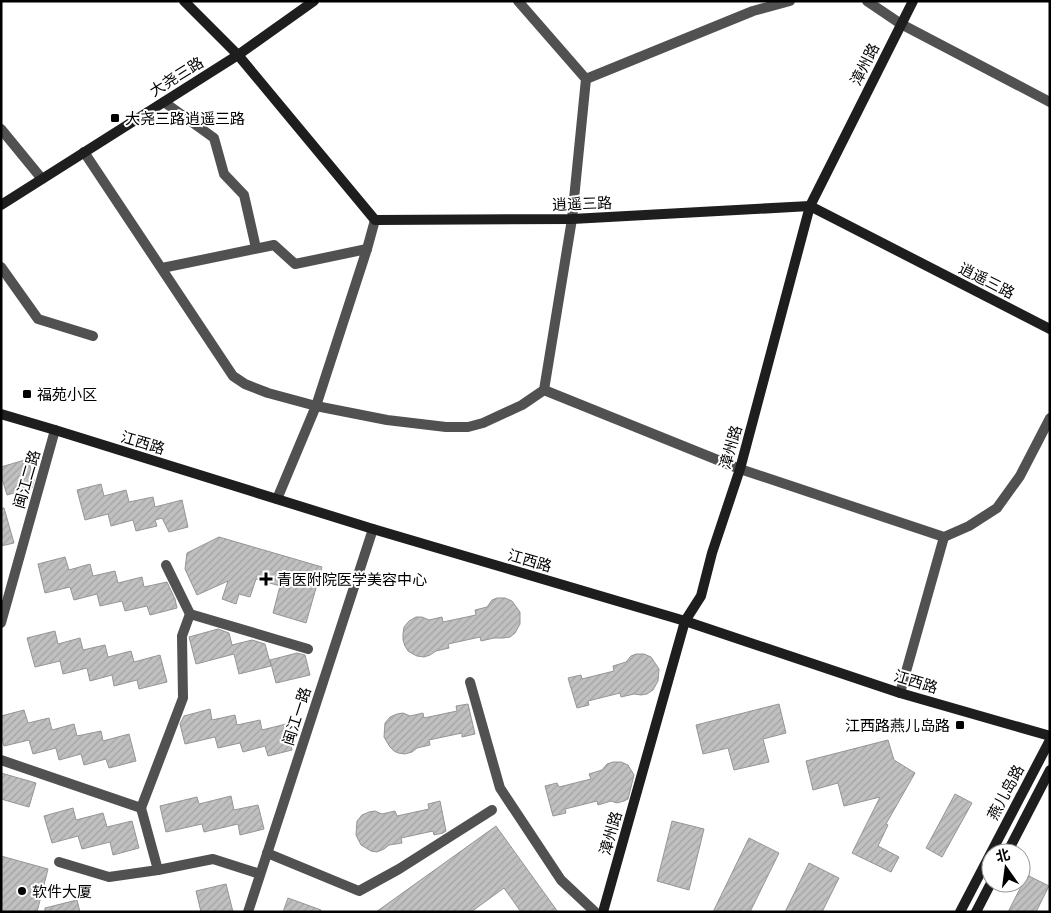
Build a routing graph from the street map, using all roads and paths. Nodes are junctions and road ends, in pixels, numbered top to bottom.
1 (184, 1) edge
2 (314, 1) edge
3 (518, 1) edge
4 (867, 1) edge
5 (913, 1) edge
6 (784, 2) edge
7 (902, 24) junction
8 (238, 55) junction
9 (586, 79) junction
10 (164, 102) junction
11 (1050, 102) edge
12 (1, 129) edge
13 (84, 152) junction
14 (42, 179) junction
15 (1, 205) edge
16 (810, 206) junction
17 (572, 219) junction
18 (375, 220) junction
19 (256, 248) junction
20 (367, 249) junction
21 (1, 268) edge
22 (162, 268) junction
23 (1050, 329) edge
24 (93, 336) dead end
25 (544, 390) junction
26 (316, 406) junction
27 (1, 414) edge
28 (1050, 418) edge
29 (55, 430) junction
30 (740, 469) junction
31 (277, 499) junction
32 (373, 530) junction
33 (944, 537) junction
34 (166, 565) dead end
35 (190, 614) junction
36 (685, 621) junction
37 (1, 623) edge
38 (308, 648) dead end
39 (470, 682) dead end
40 (900, 693) junction
41 (1050, 738) edge
42 (1, 760) edge
43 (1050, 770) edge
44 (141, 808) junction
45 (492, 810) dead end
46 (1012, 843) edge
47 (267, 853) junction
48 (59, 862) dead end
49 (158, 870) junction
50 (260, 874) junction
51 (986, 893) edge
52 (248, 912) edge
53 (595, 912) edge
54 (603, 912) edge
55 (960, 912) edge
56 (976, 912) edge

1 - 8 street
2 - 8 street, 大尧三路
3 - 9 street
4 - 7 street
5 - 7 street, 漳州路
6 - 9 street
7 - 11 street
7 - 16 street, 漳州路
8 - 10 street, 大尧三路
8 - 18 street
9 - 17 street
10 - 13 street, 大尧三路
10 - 19 street
12 - 14 street
13 - 14 street, 大尧三路
13 - 22 street
14 - 15 street, 大尧三路
16 - 17 street, 逍遥三路
16 - 23 street, 逍遥三路
16 - 30 street, 漳州路
17 - 18 street, 逍遥三路
17 - 25 street
18 - 20 street
19 - 20 street
19 - 22 street
20 - 26 street
21 - 24 street
22 - 26 street
25 - 26 street
25 - 30 street
26 - 31 street
27 - 29 street, 江西路
28 - 33 street
29 - 31 street, 江西路
29 - 37 street, 闽江二路
30 - 33 street
30 - 36 street, 漳州路
31 - 32 street, 江西路
32 - 36 street, 江西路
32 - 47 street, 闽江一路
33 - 40 street
34 - 35 street
35 - 38 street
35 - 44 street
36 - 40 street, 江西路
36 - 54 street, 漳州路
39 - 53 street
40 - 41 street, 江西路
41 - 55 street, 燕儿岛路
42 - 44 street
43 - 46 street, 燕儿岛路
44 - 49 street
45 - 47 street
47 - 50 street, 闽江一路
48 - 49 street
49 - 50 street
50 - 52 street, 闽江一路
51 - 56 street

